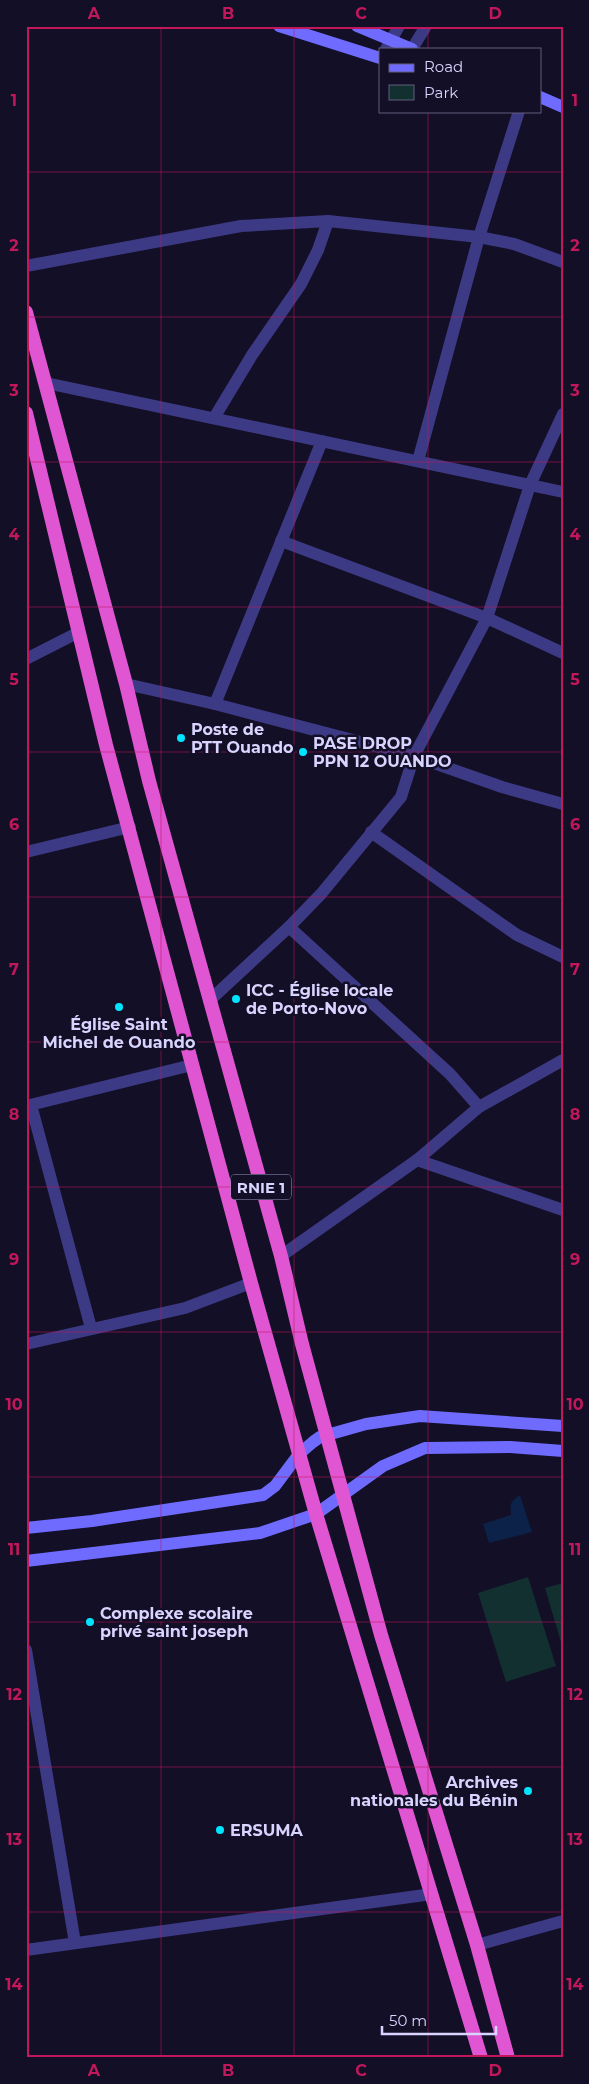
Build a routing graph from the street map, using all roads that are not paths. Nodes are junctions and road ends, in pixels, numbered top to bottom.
1 (279, 26) edge
2 (357, 26) edge
3 (399, 26) edge
4 (426, 26) edge
5 (388, 44) edge
6 (407, 48) edge
7 (413, 48) edge
8 (379, 58) edge
9 (542, 98) edge
10 (563, 107) edge
11 (519, 112) edge
12 (328, 221) junction
13 (479, 237) junction
14 (563, 262) edge
15 (26, 266) edge
16 (26, 312) edge
17 (46, 383) junction
18 (26, 414) edge
19 (563, 414) edge
20 (214, 418) junction
21 (322, 441) junction
22 (418, 460) junction
23 (530, 485) junction
24 (563, 492) edge
25 (281, 541) junction
26 (487, 618) junction
27 (79, 632) junction
28 (563, 653) edge
29 (26, 659) edge
30 (126, 684) junction
31 (215, 704) junction
32 (414, 756) junction
33 (563, 804) edge
34 (130, 826) junction
35 (371, 832) junction
36 (26, 852) edge
37 (289, 927) junction
38 (563, 956) edge
39 (209, 1001) junction
40 (563, 1060) edge
41 (192, 1065) junction
42 (28, 1106) edge
43 (479, 1107) junction
44 (417, 1160) junction
45 (563, 1210) edge
46 (280, 1256) junction
47 (251, 1283) junction
48 (91, 1328) junction
49 (26, 1344) edge
50 (563, 1426) edge
51 (326, 1435) junction
52 (563, 1451) edge
53 (299, 1454) junction
54 (344, 1493) junction
55 (316, 1514) junction
56 (26, 1528) edge
57 (26, 1561) edge
58 (26, 1650) edge
59 (432, 1894) junction
60 (563, 1921) edge
61 (75, 1943) junction
62 (477, 1946) junction
63 (26, 1950) edge
64 (482, 2058) edge
65 (508, 2058) edge

1 - 8 main road
2 - 5 main road
3 - 5 street
4 - 7 street
5 - 6 main road
9 - 10 main road
11 - 13 street
12 - 13 street
12 - 15 street
12 - 20 street
13 - 14 street
13 - 22 street
16 - 17 highway, RNIE 1
17 - 20 street
17 - 30 highway, RNIE 1
18 - 27 highway, RNIE 1
19 - 23 street
20 - 21 street
21 - 22 street
21 - 25 street
22 - 23 street
23 - 24 street
23 - 26 street
25 - 26 street
25 - 31 street
26 - 28 street
26 - 32 street
27 - 29 street
27 - 34 highway, RNIE 1
30 - 31 street
30 - 39 highway, RNIE 1
31 - 32 street
32 - 33 street
32 - 35 street
34 - 36 street
34 - 41 highway, RNIE 1
35 - 37 street
35 - 38 street
37 - 39 street
37 - 43 street
39 - 46 highway, RNIE 1
40 - 43 street
41 - 42 street
41 - 47 highway, RNIE 1
42 - 48 street
43 - 44 street
44 - 45 street
44 - 46 street
46 - 51 highway, RNIE 1
47 - 48 street
47 - 53 highway, RNIE 1
48 - 49 street
50 - 51 main road
51 - 53 main road
51 - 54 highway, RNIE 1
52 - 54 main road
53 - 55 highway, RNIE 1
53 - 56 main road
54 - 55 main road
54 - 62 highway, RNIE 1
55 - 57 main road
55 - 59 highway, RNIE 1
58 - 61 street
59 - 61 street
59 - 64 highway, RNIE 1
60 - 62 street
61 - 63 street
62 - 65 highway, RNIE 1

